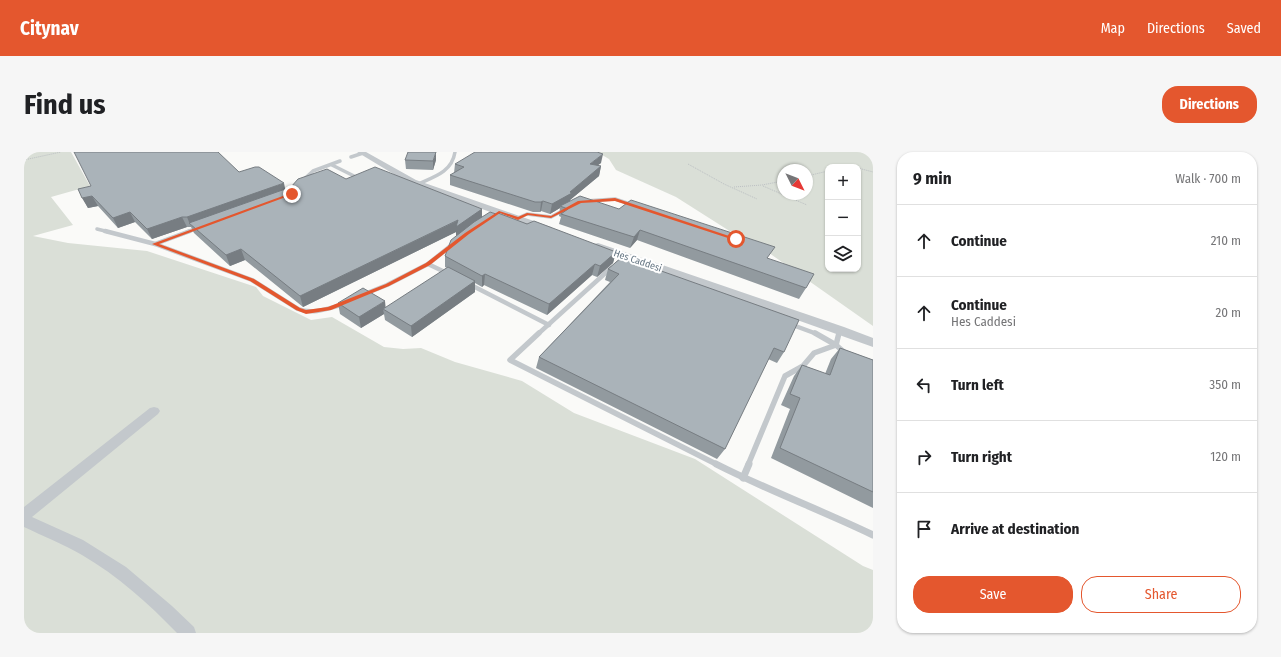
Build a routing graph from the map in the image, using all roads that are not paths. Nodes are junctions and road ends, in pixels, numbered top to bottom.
1 (455, 152) edge
2 (362, 153) edge
3 (351, 157) dead end
4 (340, 162) dead end
5 (331, 165) junction
6 (327, 171) edge
7 (312, 178) edge
8 (361, 179) edge
9 (302, 181) junction
10 (418, 184) junction
11 (297, 188) edge
12 (580, 201) edge
13 (638, 207) edge
14 (567, 208) edge
15 (518, 218) junction
16 (204, 226) edge
17 (97, 229) dead end
18 (556, 231) edge
19 (456, 242) edge
20 (586, 242) edge
21 (154, 244) junction
22 (618, 263) edge
23 (428, 264) junction
24 (456, 278) edge
25 (464, 282) edge
26 (356, 298) edge
27 (350, 301) edge
28 (788, 323) edge
29 (549, 325) junction
30 (840, 330) junction
31 (873, 343) edge
32 (836, 345) junction
33 (850, 358) edge
34 (154, 410) dead end
35 (743, 478) junction
36 (24, 514) edge
37 (24, 520) edge
38 (873, 536) edge
39 (188, 633) edge

1 - 10 lane
2 - 3 lane
2 - 10 street
4 - 5 lane
5 - 6 lane
5 - 8 lane
5 - 9 lane
7 - 9 lane
9 - 11 lane
10 - 15 street
12 - 13 lane
14 - 15 lane
15 - 18 street
16 - 21 lane
17 - 21 lane
19 - 23 lane
20 - 30 street, Hes Caddesi
21 - 27 lane
22 - 29 lane
23 - 24 lane
23 - 26 lane
25 - 29 lane
28 - 32 lane
29 - 35 lane
30 - 31 street, Hes Caddesi
30 - 32 lane
32 - 33 lane
32 - 35 lane
34 - 36 street
35 - 38 lane
37 - 39 street

